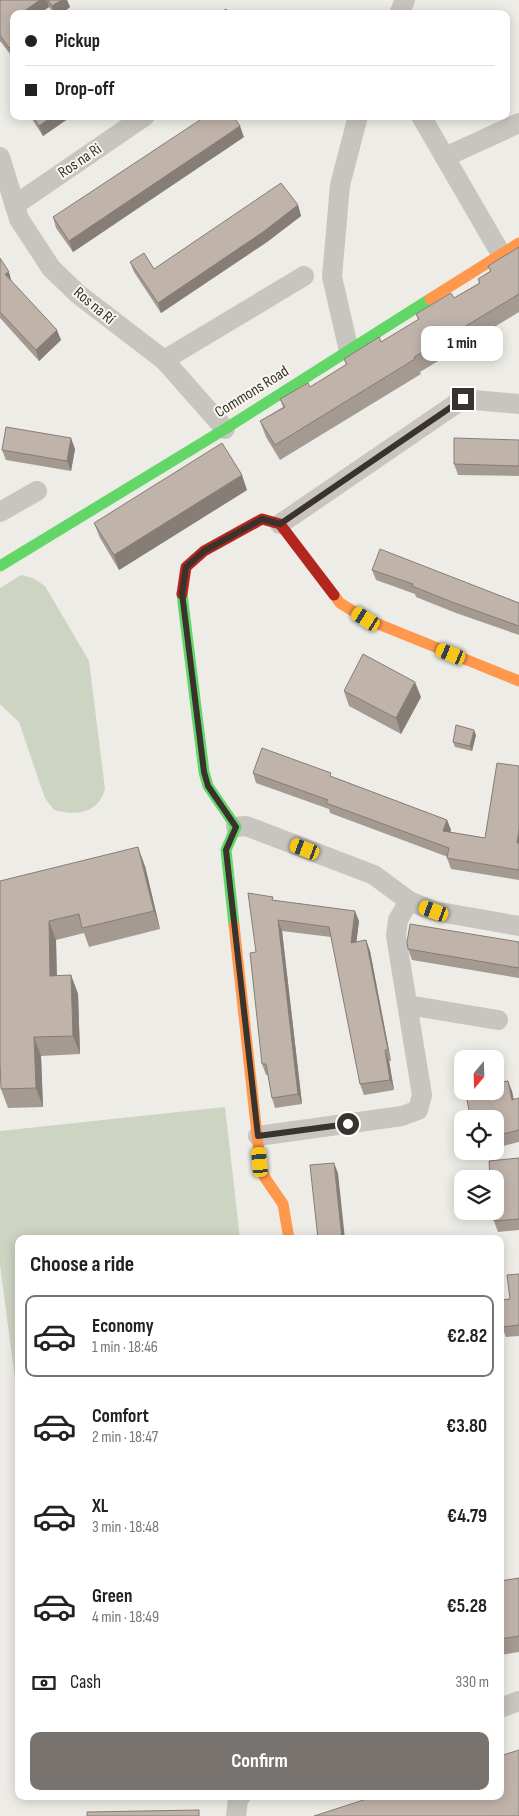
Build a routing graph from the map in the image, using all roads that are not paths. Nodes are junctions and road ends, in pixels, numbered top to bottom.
1 (140, 120) edge
2 (357, 120) edge
3 (423, 120) edge
4 (505, 123) edge
5 (0, 157) edge
6 (445, 157) junction
7 (15, 205) junction
8 (519, 243) edge
9 (501, 254) junction
10 (304, 276) dead end
11 (349, 350) junction
12 (164, 360) junction
13 (519, 404) edge
14 (224, 429) junction
15 (37, 491) dead end
16 (0, 512) edge
17 (280, 524) junction
18 (0, 566) edge
19 (519, 681) edge
20 (236, 827) junction
21 (409, 902) junction
22 (519, 926) edge
23 (408, 1005) junction
24 (498, 1020) dead end
25 (258, 1136) junction
26 (288, 1235) edge
27 (519, 1701) edge
28 (504, 1707) edge
29 (238, 1800) edge
30 (236, 1816) edge

1 - 7 street, Ros na Ri
2 - 11 street
3 - 6 street
4 - 6 street
5 - 7 street, Ros na Rí
6 - 9 street
7 - 12 street, Ros na Rí
8 - 9 street, Commons Road
9 - 11 street, Commons Road
10 - 12 street
11 - 14 street, Commons Road
12 - 14 street, Ros na Rí
13 - 17 street
14 - 18 street, Commons Road
15 - 16 street
17 - 19 street
17 - 20 street
20 - 21 street
20 - 25 street
21 - 22 street
21 - 23 street
23 - 24 street
23 - 25 street
25 - 26 street
27 - 28 street
29 - 30 street

